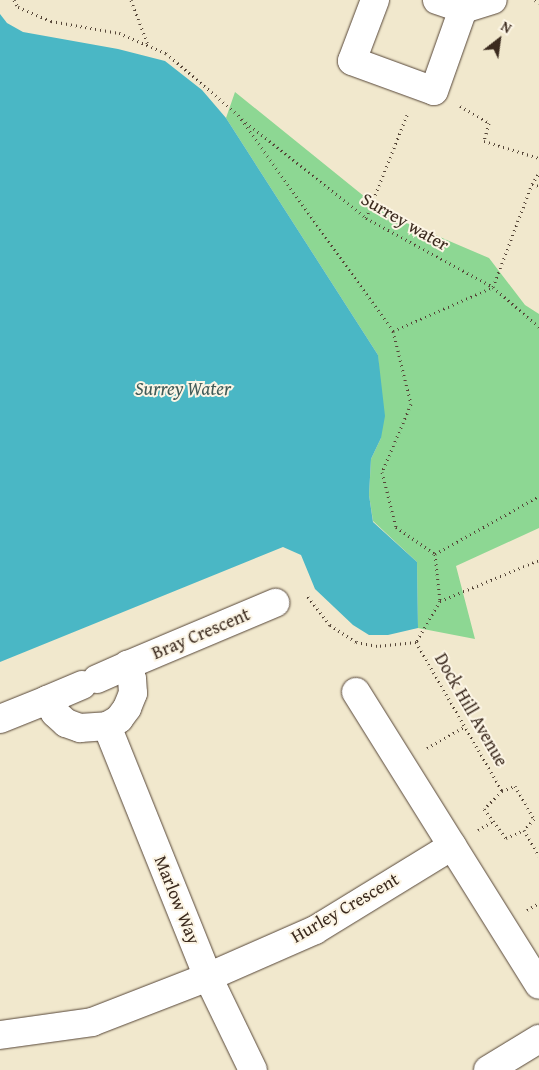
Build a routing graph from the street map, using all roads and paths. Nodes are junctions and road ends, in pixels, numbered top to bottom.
1 (14, 0) edge
2 (131, 0) edge
3 (375, 0) edge
4 (437, 0) edge
5 (493, 0) edge
6 (535, 0) edge
7 (539, 3) edge
8 (462, 9) junction
9 (148, 45) junction
10 (434, 91) junction
11 (238, 115) junction
12 (539, 158) edge
13 (539, 173) edge
14 (532, 184) junction
15 (539, 186) edge
16 (366, 218) junction
17 (493, 287) junction
18 (539, 327) edge
19 (392, 332) junction
20 (539, 496) edge
21 (435, 554) junction
22 (539, 560) edge
23 (302, 588) dead end
24 (440, 601) junction
25 (275, 603) dead end
26 (416, 642) junction
27 (128, 665) junction
28 (356, 692) dead end
29 (47, 700) junction
30 (0, 718) edge
31 (107, 726) junction
32 (464, 726) junction
33 (401, 764) junction
34 (502, 791) junction
35 (524, 830) junction
36 (452, 846) junction
37 (539, 856) edge
38 (208, 977) junction
39 (539, 985) edge
40 (0, 1035) edge
41 (539, 1039) edge
42 (254, 1070) edge
43 (488, 1070) edge

1 - 9 path
2 - 9 path
3 - 10 street
4 - 8 street
5 - 8 street
6 - 7 path
8 - 10 street
9 - 11 path
10 - 12 path
10 - 16 path
11 - 16 path, Surrey water
11 - 19 path
13 - 14 path
14 - 15 path
14 - 17 path
16 - 17 path, Surrey water
17 - 18 path, Surrey water
17 - 19 path
19 - 21 path
20 - 21 path
21 - 24 path
22 - 24 path
23 - 26 path
24 - 26 path
25 - 27 street, Bray Crescent
26 - 32 path, Dock Hill Avenue
27 - 29 street, Bray Crescent
27 - 31 street
28 - 33 street
29 - 30 street, Bray Crescent
29 - 31 street
31 - 38 street, Marlow Way
32 - 33 path
32 - 34 path, Dock Hill Avenue
33 - 36 street
34 - 35 path, Dock Hill Avenue
34 - 35 path, Dock Hill Avenue
35 - 37 path
36 - 38 street, Hurley Crescent
36 - 39 street
38 - 40 street, Hurley Crescent
38 - 42 street, Marlow Way
41 - 43 street

